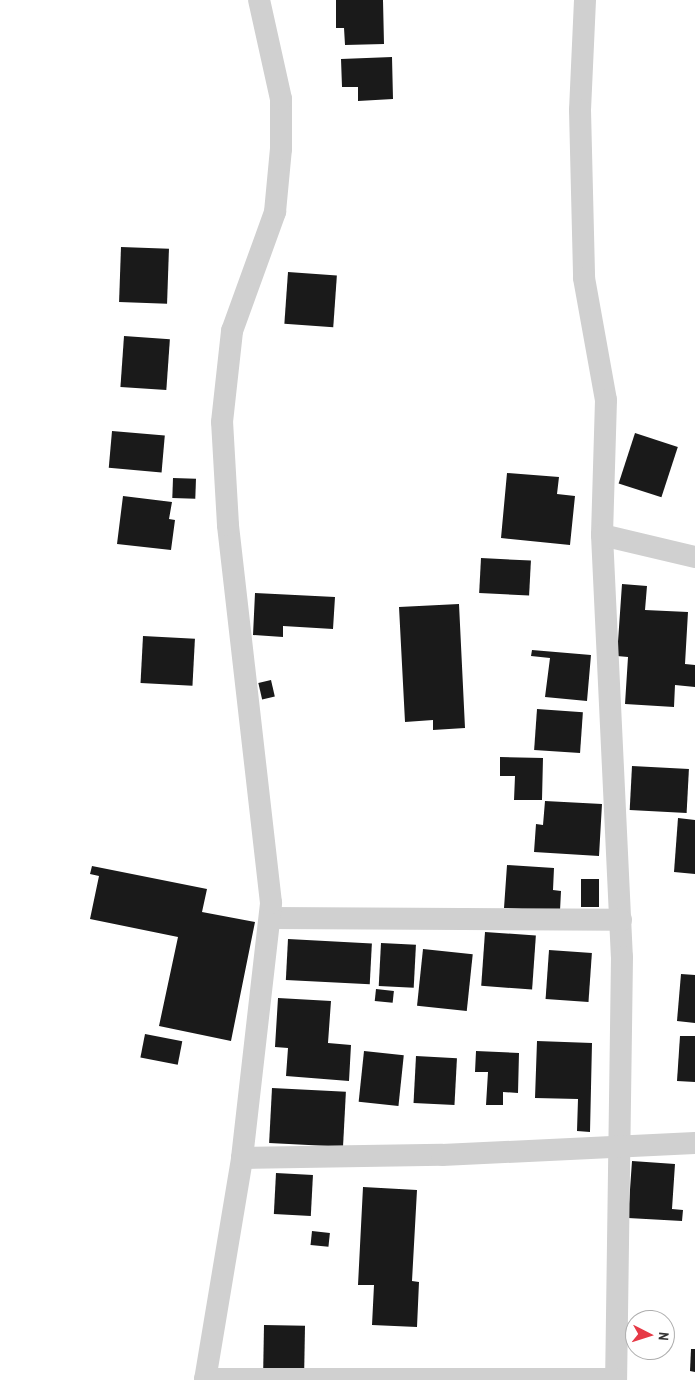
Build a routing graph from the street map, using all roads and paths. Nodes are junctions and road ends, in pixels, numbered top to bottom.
1 (259, 0) edge
2 (585, 0) edge
3 (602, 535) junction
4 (695, 556) edge
5 (270, 918) junction
6 (621, 920) junction
7 (695, 1142) edge
8 (620, 1143) junction
9 (242, 1158) junction
10 (616, 1379) edge
11 (205, 1380) edge

1 - 5 street
2 - 3 street
3 - 4 street
3 - 6 street
5 - 6 street
5 - 9 street
6 - 8 street
7 - 8 street
8 - 9 street
8 - 10 street
9 - 11 street
10 - 11 street

